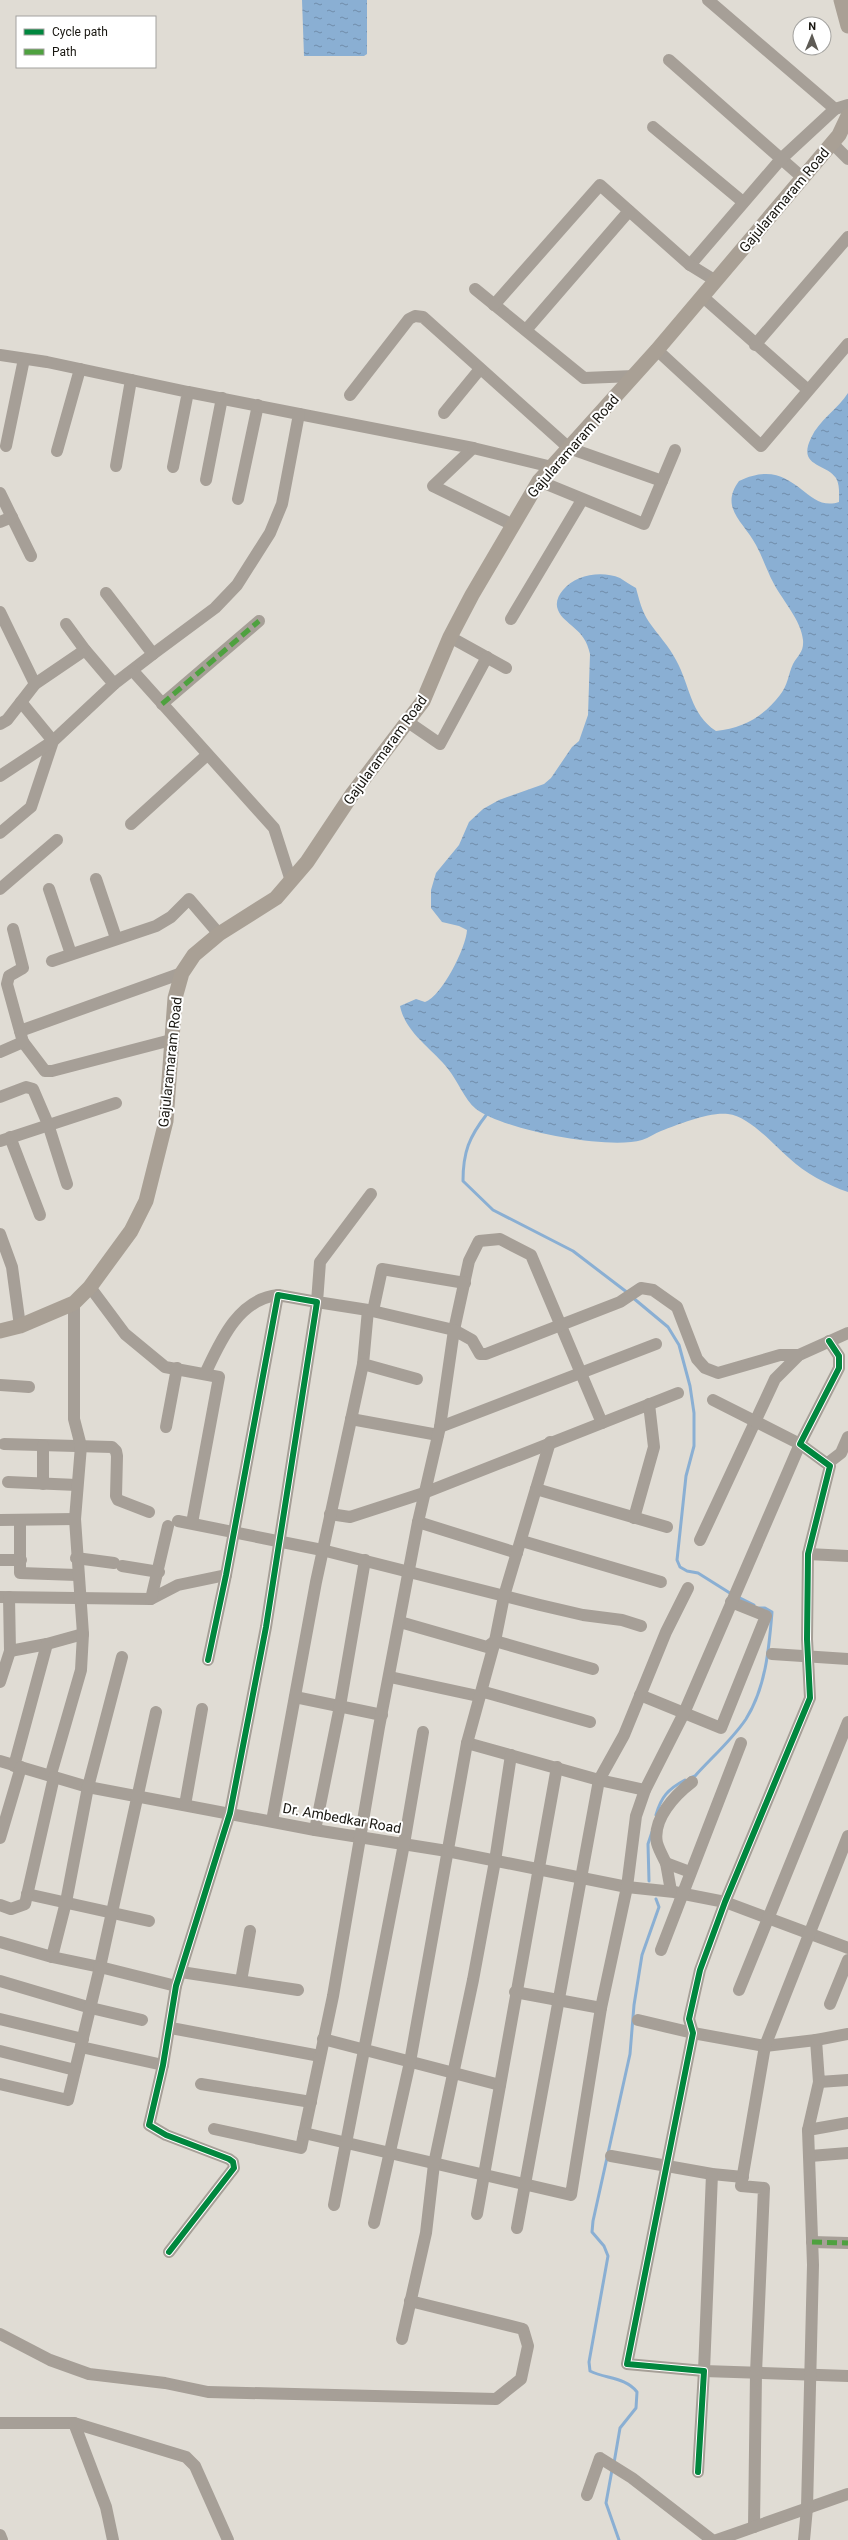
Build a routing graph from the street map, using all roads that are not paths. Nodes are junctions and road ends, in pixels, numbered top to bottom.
1 (708, 0) edge
2 (841, 0) edge
3 (848, 26) edge
4 (669, 60) dead end
5 (848, 105) edge
6 (842, 113) edge
7 (653, 127) dead end
8 (832, 142) junction
9 (781, 159) junction
10 (848, 159) edge
11 (803, 178) junction
12 (742, 202) junction
13 (629, 211) junction
14 (848, 237) edge
15 (690, 265) junction
16 (716, 281) junction
17 (476, 289) dead end
18 (703, 297) junction
19 (494, 305) junction
20 (526, 330) junction
21 (848, 344) edge
22 (755, 345) junction
23 (657, 350) junction
24 (0, 355) edge
25 (24, 359) junction
26 (80, 369) junction
27 (480, 369) junction
28 (634, 376) junction
29 (131, 380) junction
30 (808, 390) junction
31 (188, 392) junction
32 (350, 395) dead end
33 (222, 398) junction
34 (258, 405) junction
35 (444, 413) dead end
36 (299, 414) junction
37 (6, 446) dead end
38 (473, 448) junction
39 (569, 448) junction
40 (675, 450) dead end
41 (57, 451) dead end
42 (116, 466) dead end
43 (173, 467) dead end
44 (552, 467) junction
45 (206, 480) dead end
46 (539, 481) junction
47 (662, 481) junction
48 (0, 493) edge
49 (238, 499) dead end
50 (582, 500) junction
51 (12, 517) junction
52 (0, 522) edge
53 (513, 525) junction
54 (31, 556) dead end
55 (106, 593) dead end
56 (0, 612) edge
57 (511, 619) dead end
58 (259, 621) dead end
59 (66, 624) dead end
60 (450, 637) junction
61 (85, 650) junction
62 (152, 654) junction
63 (487, 657) junction
64 (506, 668) dead end
65 (133, 671) junction
66 (35, 684) junction
67 (114, 684) junction
68 (21, 702) junction
69 (162, 704) junction
70 (408, 722) junction
71 (0, 724) edge
72 (53, 741) junction
73 (207, 755) junction
74 (0, 776) edge
75 (131, 824) dead end
76 (0, 833) edge
77 (56, 840) dead end
78 (96, 879) dead end
79 (291, 881) junction
80 (0, 889) edge
81 (49, 889) dead end
82 (13, 929) dead end
83 (219, 934) junction
84 (116, 938) junction
85 (71, 954) junction
86 (52, 961) dead end
87 (182, 973) junction
88 (22, 1037) junction
89 (171, 1040) junction
90 (0, 1052) edge
91 (0, 1097) edge
92 (116, 1103) dead end
93 (48, 1124) junction
94 (5, 1139) edge
95 (67, 1184) dead end
96 (371, 1194) dead end
97 (40, 1216) dead end
98 (0, 1234) edge
99 (464, 1283) junction
100 (90, 1287) junction
101 (278, 1295) junction
102 (318, 1302) junction
103 (74, 1303) junction
104 (370, 1311) junction
105 (562, 1325) junction
106 (20, 1326) junction
107 (454, 1330) junction
108 (0, 1331) edge
109 (848, 1333) edge
110 (829, 1342) junction
111 (656, 1344) dead end
112 (799, 1356) junction
113 (363, 1364) junction
114 (177, 1368) junction
115 (581, 1373) junction
116 (205, 1374) junction
117 (417, 1379) dead end
118 (0, 1385) edge
119 (29, 1387) dead end
120 (678, 1393) dead end
121 (713, 1400) dead end
122 (649, 1404) junction
123 (351, 1419) junction
124 (756, 1421) junction
125 (602, 1423) junction
126 (166, 1427) dead end
127 (439, 1431) junction
128 (848, 1437) edge
129 (550, 1442) junction
130 (4, 1444) dead end
131 (800, 1444) junction
132 (43, 1446) junction
133 (81, 1446) junction
134 (828, 1463) junction
135 (8, 1482) dead end
136 (44, 1484) junction
137 (77, 1485) junction
138 (536, 1489) junction
139 (424, 1493) junction
140 (149, 1512) dead end
141 (330, 1514) junction
142 (634, 1518) junction
143 (0, 1520) edge
144 (20, 1520) junction
145 (75, 1520) junction
146 (418, 1522) junction
147 (192, 1523) junction
148 (667, 1527) dead end
149 (234, 1532) junction
150 (700, 1540) dead end
151 (522, 1541) junction
152 (279, 1543) junction
153 (322, 1550) junction
154 (516, 1553) junction
155 (808, 1554) junction
156 (848, 1556) edge
157 (76, 1558) junction
158 (0, 1560) edge
159 (21, 1560) junction
160 (365, 1560) junction
161 (409, 1571) junction
162 (159, 1572) junction
163 (77, 1575) junction
164 (226, 1575) junction
165 (661, 1582) dead end
166 (688, 1588) dead end
167 (504, 1596) junction
168 (5, 1597) edge
169 (733, 1598) junction
170 (81, 1599) junction
171 (151, 1599) junction
172 (400, 1622) junction
173 (641, 1626) dead end
174 (83, 1634) junction
175 (495, 1641) junction
176 (47, 1644) junction
177 (10, 1651) junction
178 (772, 1654) dead end
179 (808, 1656) junction
180 (122, 1657) dead end
181 (848, 1658) edge
182 (208, 1660) dead end
183 (593, 1669) dead end
184 (390, 1677) junction
185 (0, 1682) edge
186 (640, 1695) junction
187 (478, 1696) junction
188 (295, 1697) junction
189 (340, 1706) junction
190 (202, 1709) dead end
191 (156, 1712) dead end
192 (684, 1713) junction
193 (382, 1715) junction
194 (590, 1722) dead end
195 (848, 1722) edge
196 (423, 1732) dead end
197 (467, 1743) junction
198 (741, 1743) dead end
199 (511, 1755) junction
200 (0, 1761) edge
201 (18, 1766) junction
202 (557, 1767) junction
203 (52, 1775) junction
204 (599, 1780) junction
205 (692, 1782) dead end
206 (88, 1787) junction
207 (646, 1790) junction
208 (138, 1795) junction
209 (185, 1804) junction
210 (230, 1813) junction
211 (272, 1821) junction
212 (315, 1830) junction
213 (848, 1836) edge
214 (361, 1837) junction
215 (0, 1838) edge
216 (404, 1844) junction
217 (447, 1851) junction
218 (495, 1861) junction
219 (666, 1863) junction
220 (539, 1869) junction
221 (690, 1872) junction
222 (580, 1876) junction
223 (627, 1886) junction
224 (676, 1892) junction
225 (27, 1894) junction
226 (66, 1902) junction
227 (725, 1902) junction
228 (0, 1905) edge
229 (112, 1913) junction
230 (769, 1918) junction
231 (149, 1921) dead end
232 (250, 1931) dead end
233 (811, 1935) junction
234 (0, 1942) edge
235 (848, 1948) edge
236 (661, 1950) dead end
237 (52, 1957) junction
238 (848, 1960) edge
239 (100, 1967) junction
240 (180, 1972) junction
241 (0, 1981) edge
242 (241, 1982) junction
243 (176, 1986) junction
244 (298, 1990) dead end
245 (739, 1990) dead end
246 (515, 1992) junction
247 (558, 2000) junction
248 (830, 2004) dead end
249 (91, 2008) junction
250 (601, 2008) junction
251 (0, 2020) edge
252 (142, 2020) dead end
253 (638, 2020) dead end
254 (171, 2028) junction
255 (693, 2033) junction
256 (848, 2034) edge
257 (323, 2039) junction
258 (816, 2040) junction
259 (82, 2043) junction
260 (765, 2046) junction
261 (365, 2050) junction
262 (0, 2051) edge
263 (320, 2056) junction
264 (410, 2062) junction
265 (164, 2065) junction
266 (75, 2070) junction
267 (455, 2072) junction
268 (848, 2080) edge
269 (819, 2082) junction
270 (0, 2084) edge
271 (201, 2084) dead end
272 (500, 2085) junction
273 (311, 2102) junction
274 (848, 2123) edge
275 (214, 2129) dead end
276 (808, 2130) junction
277 (304, 2133) junction
278 (347, 2142) junction
279 (391, 2152) junction
280 (848, 2153) edge
281 (611, 2156) dead end
282 (810, 2156) junction
283 (434, 2164) junction
284 (667, 2166) junction
285 (712, 2174) junction
286 (484, 2176) junction
287 (743, 2177) junction
288 (525, 2185) junction
289 (334, 2205) dead end
290 (477, 2214) dead end
291 (374, 2224) dead end
292 (517, 2228) dead end
293 (812, 2242) junction
294 (848, 2243) edge
295 (169, 2252) dead end
296 (410, 2301) junction
297 (0, 2334) edge
298 (402, 2339) dead end
299 (704, 2371) junction
300 (756, 2373) junction
301 (809, 2375) junction
302 (848, 2376) edge
303 (0, 2423) edge
304 (74, 2423) junction
305 (698, 2472) dead end
306 (848, 2494) edge
307 (587, 2495) dead end
308 (807, 2508) junction
309 (754, 2526) junction
310 (0, 2535) edge
311 (2, 2540) edge
312 (114, 2540) edge
313 (228, 2540) edge
314 (712, 2540) edge
315 (717, 2540) edge
316 (804, 2540) edge

1 - 6 street
2 - 3 main road
4 - 9 street
5 - 6 street
6 - 8 main road, Gajularamaram Road
6 - 9 street
7 - 12 street
8 - 10 street
8 - 11 main road, Gajularamaram Road
9 - 11 street
9 - 12 street
11 - 16 main road, Gajularamaram Road
12 - 15 street
13 - 15 street
13 - 19 street
13 - 20 street
14 - 22 street
15 - 16 street
16 - 18 main road, Gajularamaram Road
17 - 19 street
18 - 22 street
18 - 23 main road, Gajularamaram Road
19 - 20 street
20 - 28 street
21 - 30 street
22 - 30 street
23 - 28 main road, Gajularamaram Road
23 - 30 street
24 - 25 street
25 - 26 street
25 - 37 street
26 - 29 street
26 - 41 street
27 - 32 street
27 - 35 street
27 - 39 street
28 - 39 main road, Gajularamaram Road
29 - 31 street
29 - 42 street
31 - 33 street
31 - 43 street
33 - 34 street
33 - 45 street
34 - 36 street
34 - 49 street
36 - 38 street
36 - 62 street
38 - 44 street
38 - 53 street
39 - 44 main road, Gajularamaram Road
39 - 47 street
40 - 47 street
44 - 46 main road, Gajularamaram Road
46 - 50 street
46 - 53 main road, Gajularamaram Road
47 - 50 street
48 - 51 street
50 - 57 street
51 - 52 street
51 - 54 street
53 - 60 main road, Gajularamaram Road
55 - 62 street
56 - 66 street
58 - 69 street
59 - 61 street
60 - 63 street
60 - 70 main road, Gajularamaram Road
61 - 66 street
61 - 67 street
62 - 65 street
63 - 64 street
63 - 70 street
65 - 67 street
65 - 69 street
66 - 68 street
67 - 72 street
68 - 71 street
68 - 72 street
69 - 73 street
70 - 79 main road, Gajularamaram Road
72 - 74 street
72 - 76 street
73 - 75 street
73 - 79 street
77 - 80 street
78 - 84 street
79 - 83 main road, Gajularamaram Road
81 - 85 street
82 - 88 street
83 - 84 street
83 - 87 main road, Gajularamaram Road
84 - 85 street
85 - 86 street
87 - 88 street
87 - 89 main road, Gajularamaram Road
88 - 89 street
88 - 90 street
89 - 100 main road, Gajularamaram Road
91 - 93 street
92 - 93 street
93 - 94 street
93 - 95 street
94 - 97 street
96 - 102 street
98 - 106 street
99 - 104 street
99 - 105 street
99 - 107 street
100 - 103 main road, Gajularamaram Road
100 - 114 street
101 - 102 street
101 - 116 street
101 - 149 street
102 - 104 street
102 - 152 street
103 - 106 main road, Gajularamaram Road
103 - 133 street
104 - 107 street
104 - 113 street
105 - 107 street
105 - 112 street
105 - 115 street
106 - 108 main road, Gajularamaram Road
107 - 127 street
109 - 110 street
110 - 112 street
110 - 131 street
111 - 115 street
112 - 124 street
113 - 117 street
113 - 123 street
114 - 116 street
114 - 126 street
115 - 125 street
115 - 127 street
116 - 147 street
118 - 119 street
120 - 122 street
121 - 124 street
122 - 125 street
122 - 142 street
123 - 127 street
123 - 141 street
124 - 131 street
124 - 150 street
125 - 129 street
127 - 139 street
128 - 134 street
129 - 138 street
129 - 139 street
130 - 132 street
131 - 134 street
131 - 169 street
132 - 133 street
132 - 136 street
133 - 137 street
133 - 140 street
134 - 155 street
135 - 136 street
136 - 137 street
137 - 145 street
138 - 142 street
138 - 151 street
139 - 141 street
139 - 146 street
141 - 153 street
142 - 148 street
143 - 144 street
144 - 145 street
144 - 159 street
145 - 157 street
146 - 154 street
146 - 161 street
147 - 149 street
147 - 162 street
149 - 152 street
149 - 164 street
151 - 154 street
151 - 165 street
152 - 153 street
152 - 210 street
153 - 160 street
153 - 188 street
154 - 167 street
155 - 156 street
155 - 179 street
157 - 162 street
157 - 163 street
158 - 159 street
159 - 163 street
160 - 161 street
160 - 189 street
161 - 167 street
161 - 172 street
162 - 171 street
163 - 170 street
164 - 171 street
164 - 182 street
166 - 186 street
167 - 173 street
167 - 175 street
168 - 170 street
168 - 177 street
169 - 192 street
169 - 192 street
170 - 171 street
170 - 174 street
172 - 175 street
172 - 184 street
174 - 176 street
174 - 203 street
175 - 183 street
175 - 187 street
176 - 177 street
176 - 201 street
177 - 185 street
178 - 179 street
179 - 181 street
179 - 227 street
180 - 206 street
184 - 187 street
184 - 193 street
186 - 192 street
186 - 204 street
187 - 194 street
187 - 197 street
188 - 189 street
188 - 211 street
189 - 193 street
189 - 212 street
190 - 209 street
191 - 208 street
192 - 207 street
193 - 214 street
195 - 230 street
196 - 216 street
197 - 199 street
197 - 217 street
198 - 221 street
199 - 202 street
199 - 218 street
200 - 201 street, Dr. Ambedkar Road
201 - 203 street, Dr. Ambedkar Road
201 - 215 street
202 - 204 street
202 - 220 street
203 - 206 street, Dr. Ambedkar Road
203 - 225 street
204 - 207 street
204 - 222 street
205 - 219 street
206 - 208 street, Dr. Ambedkar Road
206 - 226 street
207 - 223 street
208 - 209 street, Dr. Ambedkar Road
208 - 229 street
209 - 210 street, Dr. Ambedkar Road
210 - 211 street, Dr. Ambedkar Road
210 - 240 street
211 - 212 street, Dr. Ambedkar Road
212 - 214 street, Dr. Ambedkar Road
213 - 233 street
214 - 216 street, Dr. Ambedkar Road
214 - 257 street
216 - 217 street, Dr. Ambedkar Road
216 - 261 street
217 - 218 street, Dr. Ambedkar Road
217 - 264 street
218 - 220 street, Dr. Ambedkar Road
218 - 267 street
219 - 221 street
219 - 224 street
220 - 222 street, Dr. Ambedkar Road
220 - 246 street
221 - 224 street
222 - 223 street, Dr. Ambedkar Road
222 - 247 street
223 - 224 street, Dr. Ambedkar Road
223 - 250 street
224 - 227 street, Dr. Ambedkar Road
224 - 236 street
225 - 226 street
225 - 228 street
226 - 229 street
226 - 237 street
227 - 230 street, Dr. Ambedkar Road
227 - 255 street
229 - 231 street
229 - 239 street
230 - 233 street, Dr. Ambedkar Road
230 - 245 street
232 - 242 street
233 - 235 street, Dr. Ambedkar Road
233 - 260 street
234 - 237 street
237 - 239 street
238 - 248 street
239 - 243 street
239 - 249 street
240 - 242 street
240 - 243 street
241 - 249 street
242 - 244 street
243 - 254 street
246 - 247 street
246 - 272 street
247 - 250 street
247 - 288 street
249 - 252 street
249 - 259 street
250 - 288 street
251 - 259 street
253 - 255 street
254 - 263 street
254 - 265 street
255 - 260 street
255 - 284 street
256 - 258 street
257 - 261 street
257 - 263 street
258 - 260 street
258 - 269 street
259 - 265 street
259 - 266 street
260 - 287 street
261 - 264 street
261 - 278 street
262 - 266 street
263 - 273 street
264 - 267 street
264 - 279 street
265 - 295 street
266 - 270 street
267 - 272 street
267 - 283 street
268 - 269 street
269 - 276 street
271 - 273 street
272 - 286 street
273 - 277 street
274 - 276 street
275 - 277 street
276 - 282 street
277 - 278 street
278 - 279 street
278 - 289 street
279 - 283 street
279 - 291 street
280 - 282 street
281 - 284 street
282 - 293 street
283 - 286 street
283 - 296 street
284 - 285 street
284 - 299 street
285 - 287 street
285 - 299 street
286 - 288 street
286 - 290 street
287 - 300 street
288 - 292 street
293 - 294 street
293 - 301 street
296 - 297 street
296 - 298 street
299 - 300 street
299 - 305 street
300 - 301 street
300 - 309 street
301 - 302 street
301 - 308 street
303 - 304 street
304 - 312 street
304 - 313 street
306 - 308 street
307 - 314 street
308 - 309 street
308 - 316 street
309 - 315 street
310 - 311 street

